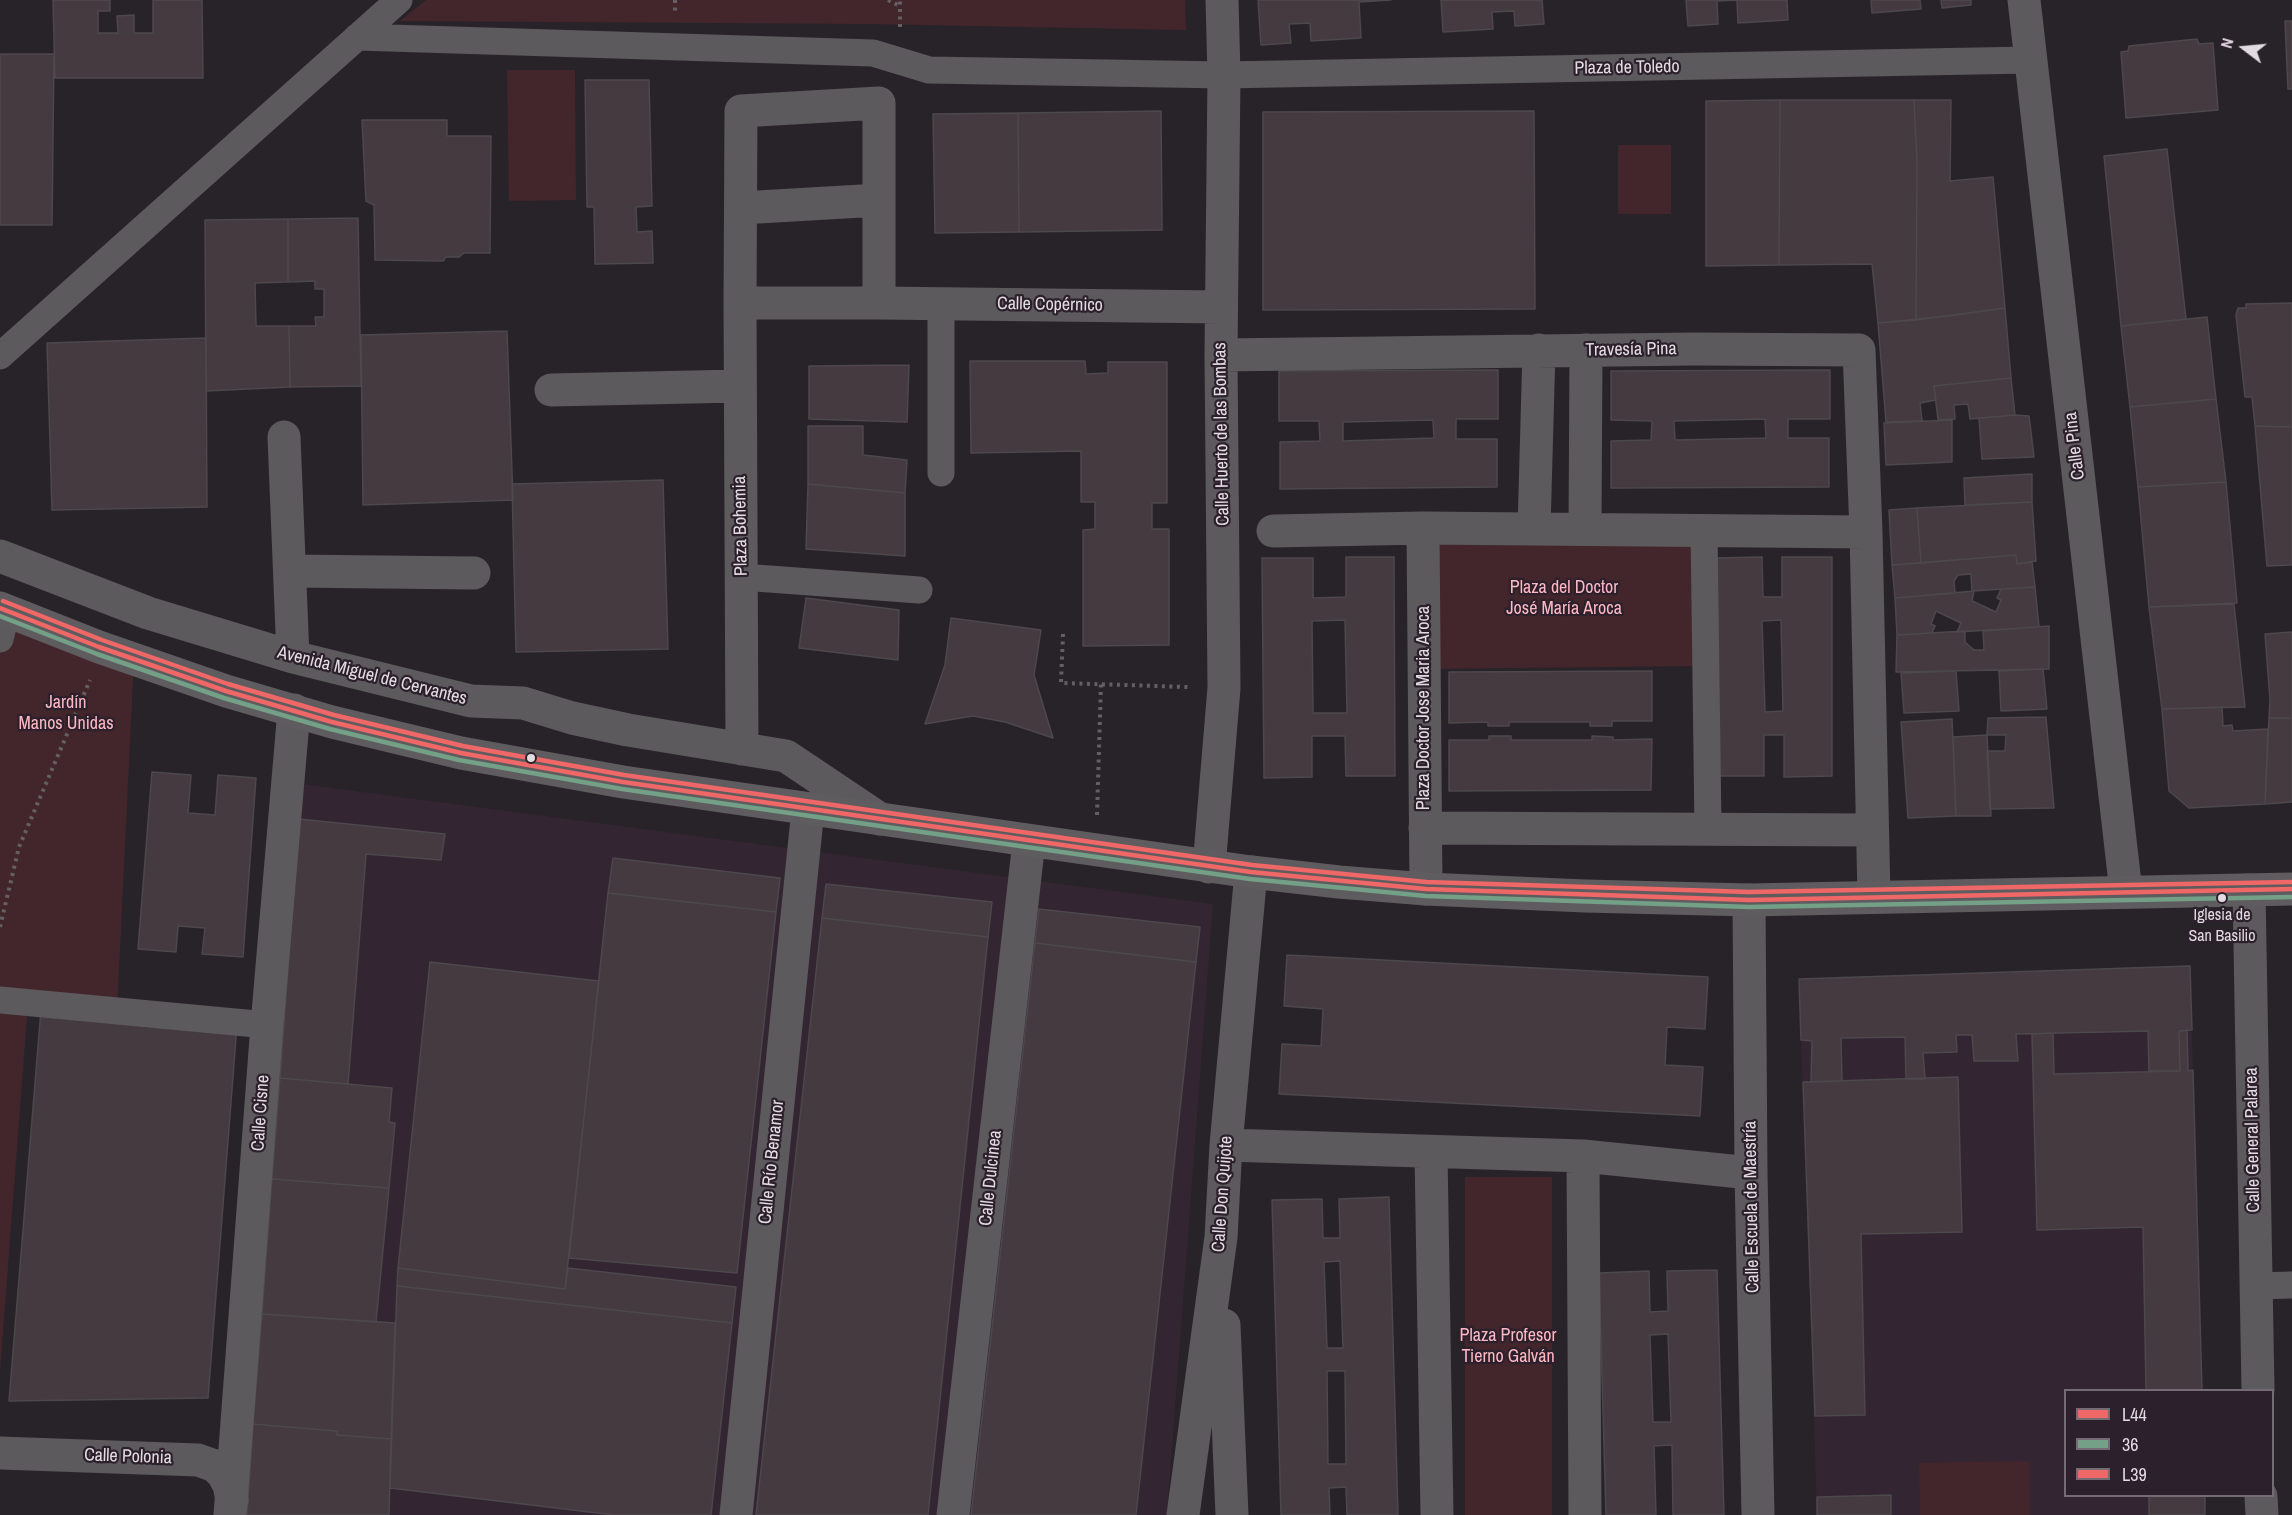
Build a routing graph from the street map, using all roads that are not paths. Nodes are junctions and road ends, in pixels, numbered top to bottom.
1 (399, 0) edge
2 (1222, 0) edge
3 (2024, 0) edge
4 (357, 37) junction
5 (2030, 60) junction
6 (1224, 75) junction
7 (879, 200) junction
8 (741, 208) junction
9 (741, 303) junction
10 (879, 303) junction
11 (941, 303) junction
12 (1221, 307) junction
13 (1539, 350) junction
14 (1586, 350) junction
15 (1221, 355) junction
16 (0, 356) edge
17 (740, 386) junction
18 (551, 390) dead end
19 (284, 437) dead end
20 (941, 473) dead end
21 (1423, 528) junction
22 (1534, 529) junction
23 (1585, 530) junction
24 (1704, 530) junction
25 (1273, 531) dead end
26 (1866, 531) junction
27 (0, 556) edge
28 (290, 571) junction
29 (474, 573) dead end
30 (742, 577) junction
31 (920, 590) dead end
32 (2, 619) edge
33 (293, 657) junction
34 (294, 711) junction
35 (742, 749) junction
36 (808, 809) junction
37 (880, 819) junction
38 (1425, 828) junction
39 (1708, 829) junction
40 (1872, 830) junction
41 (1029, 841) junction
42 (1209, 867) junction
43 (1251, 872) junction
44 (1426, 889) junction
45 (2292, 889) edge
46 (2249, 890) junction
47 (2126, 892) junction
48 (1874, 897) junction
49 (1749, 900) junction
50 (0, 1000) edge
51 (267, 1025) junction
52 (1226, 1145) junction
53 (1431, 1153) junction
54 (1583, 1156) junction
55 (1751, 1173) junction
56 (1221, 1237) junction
57 (2292, 1285) edge
58 (2255, 1286) junction
59 (2258, 1389) edge
60 (0, 1453) edge
61 (2261, 1497) edge
62 (231, 1508) edge
63 (736, 1515) edge
64 (953, 1515) edge
65 (1184, 1515) edge
66 (1232, 1515) edge
67 (1437, 1515) edge
68 (1585, 1515) edge
69 (1758, 1515) edge
70 (2262, 1515) edge

1 - 4 street
2 - 6 street, Calle Huerto de las Bombas
3 - 5 street, Calle Pina
4 - 6 street, Plaza de Toledo
4 - 16 street
5 - 6 street, Plaza de Toledo
5 - 47 street, Calle Pina
6 - 12 street, Calle Huerto de las Bombas
7 - 8 street
7 - 8 street, Plaza Bohemia
7 - 10 street, Plaza Bohemia
8 - 9 street, Plaza Bohemia
9 - 10 street
9 - 17 street, Plaza Bohemia
10 - 11 street, Calle Copérnico
11 - 12 street, Calle Copérnico
11 - 20 street
12 - 15 street, Calle Huerto de las Bombas
13 - 14 street, Travesía Pina
13 - 15 street, Travesía Pina
13 - 22 street
14 - 23 street
14 - 26 street, Travesía Pina
15 - 42 street, Calle Huerto de las Bombas
17 - 18 street
17 - 30 street, Plaza Bohemia
19 - 28 street
21 - 22 street
21 - 25 street
21 - 38 street, Plaza Doctor Jose Maria Aroca
22 - 23 street
23 - 24 street
24 - 26 street
24 - 39 street
26 - 40 street
27 - 33 street, Avenida Miguel de Cervantes
28 - 29 street
28 - 33 street
30 - 31 street
30 - 35 street, Plaza Bohemia
32 - 34 main road, Avenida Miguel de Cervantes
33 - 35 street, Avenida Miguel de Cervantes
34 - 36 main road, Avenida Miguel de Cervantes
34 - 51 street, Calle Cisne
35 - 37 street, Avenida Miguel de Cervantes
36 - 37 main road, Avenida Miguel de Cervantes
36 - 63 street, Calle Río Benamor
37 - 41 main road, Avenida Miguel de Cervantes
38 - 39 street
38 - 44 street, Plaza Doctor Jose Maria Aroca
39 - 40 street
40 - 48 street
41 - 42 main road, Avenida Miguel de Cervantes
41 - 64 street, Calle Dulcinea
42 - 43 main road, Avenida Miguel de Cervantes
43 - 44 main road, Avenida Miguel de Cervantes
43 - 52 street, Calle Don Quijote
44 - 49 main road, Avenida Miguel de Cervantes
45 - 46 main road, Avenida Miguel de Cervantes
46 - 47 main road, Avenida Miguel de Cervantes
46 - 58 street, Calle General Palarea
47 - 48 main road, Avenida Miguel de Cervantes
48 - 49 main road, Avenida Miguel de Cervantes
49 - 55 street, Calle Escuela de Maestría
50 - 51 street
51 - 62 street, Calle Cisne
52 - 53 street
52 - 56 street, Calle Don Quijote
53 - 54 street
53 - 67 street
54 - 55 street
54 - 68 street
55 - 69 street, Calle Escuela de Maestría
56 - 65 street, Calle Don Quijote
56 - 66 street
57 - 58 street
58 - 59 street, Calle General Palarea
60 - 62 street, Calle Polonia
61 - 70 street

